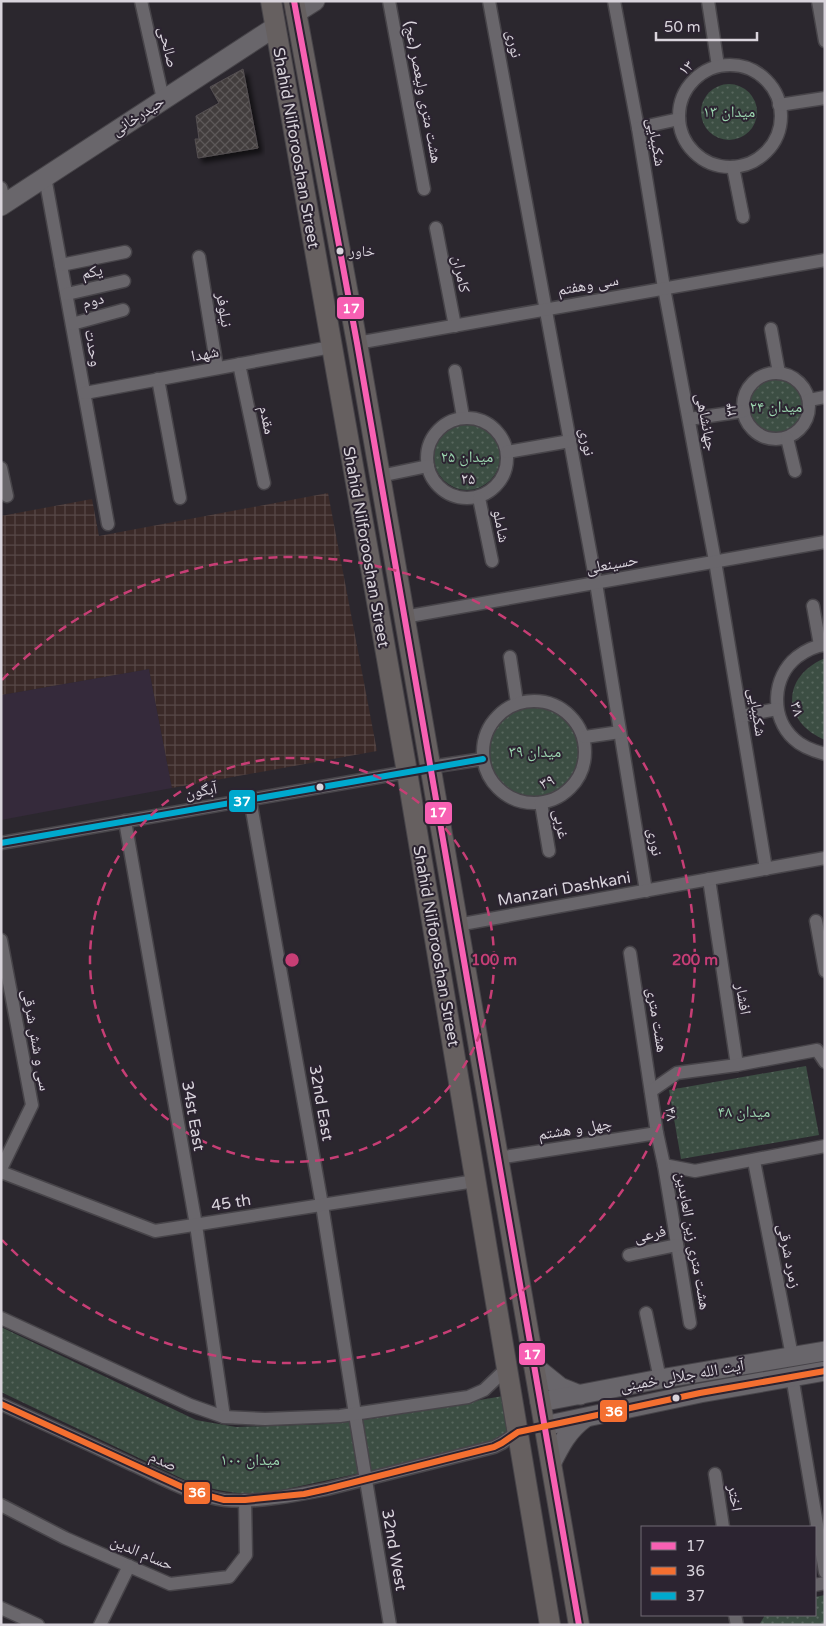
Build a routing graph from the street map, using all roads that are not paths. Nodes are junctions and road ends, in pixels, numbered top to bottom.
1 (141, 1) edge
2 (270, 1) edge
3 (315, 1) edge
4 (389, 1) edge
5 (489, 1) edge
6 (614, 1) edge
7 (708, 1) edge
8 (818, 1) edge
9 (295, 7) edge
10 (275, 26) junction
11 (825, 41) edge
12 (718, 66) junction
13 (825, 98) edge
14 (163, 99) junction
15 (780, 105) junction
16 (679, 119) junction
17 (638, 128) junction
18 (733, 167) junction
19 (45, 177) junction
20 (424, 189) dead end
21 (2, 199) edge
22 (743, 217) dead end
23 (436, 228) dead end
24 (126, 252) dead end
25 (199, 257) dead end
26 (825, 260) edge
27 (61, 265) junction
28 (124, 282) dead end
29 (664, 288) junction
30 (67, 294) junction
31 (546, 309) junction
32 (123, 310) dead end
33 (72, 324) junction
34 (455, 326) junction
35 (771, 329) dead end
36 (357, 344) junction
37 (331, 347) junction
38 (239, 364) junction
39 (217, 368) junction
40 (455, 371) dead end
41 (779, 373) junction
42 (158, 379) junction
43 (85, 393) junction
44 (825, 397) edge
45 (809, 400) junction
46 (744, 411) junction
47 (463, 417) junction
48 (689, 419) junction
49 (787, 438) junction
50 (570, 441) junction
51 (507, 452) junction
52 (428, 466) junction
53 (1, 468) edge
54 (795, 471) dead end
55 (380, 476) junction
56 (264, 483) dead end
57 (6, 496) dead end
58 (180, 498) dead end
59 (479, 498) junction
60 (108, 524) dead end
61 (825, 542) edge
62 (492, 561) dead end
63 (716, 561) junction
64 (596, 583) junction
65 (813, 606) dead end
66 (404, 618) junction
67 (823, 645) edge
68 (510, 657) dead end
69 (517, 703) junction
70 (778, 709) junction
71 (741, 716) junction
72 (620, 732) junction
73 (585, 737) junction
74 (825, 754) edge
75 (483, 759) junction
76 (430, 767) junction
77 (406, 772) junction
78 (250, 799) junction
79 (541, 803) junction
80 (125, 821) junction
81 (1, 843) edge
82 (549, 851) dead end
83 (825, 858) edge
84 (766, 869) junction
85 (708, 879) junction
86 (646, 891) junction
87 (816, 921) dead end
88 (457, 925) junction
89 (1, 940) edge
90 (630, 954) dead end
91 (825, 971) edge
92 (825, 1062) edge
93 (737, 1065) junction
94 (652, 1091) junction
95 (657, 1133) junction
96 (825, 1146) edge
97 (498, 1158) junction
98 (754, 1161) junction
99 (664, 1165) junction
100 (1, 1171) edge
101 (476, 1181) junction
102 (322, 1205) junction
103 (196, 1225) junction
104 (677, 1244) junction
105 (629, 1255) dead end
106 (646, 1313) dead end
107 (1, 1318) edge
108 (690, 1323) dead end
109 (825, 1351) edge
110 (792, 1356) junction
111 (534, 1366) junction
112 (507, 1368) junction
113 (825, 1371) edge
114 (792, 1376) junction
115 (660, 1379) junction
116 (580, 1396) junction
117 (540, 1402) junction
118 (1, 1404) edge
119 (514, 1407) junction
120 (355, 1414) junction
121 (224, 1417) junction
122 (585, 1418) junction
123 (544, 1426) junction
124 (518, 1432) junction
125 (496, 1446) junction
126 (523, 1462) junction
127 (551, 1464) junction
128 (715, 1474) dead end
129 (366, 1480) junction
130 (245, 1500) junction
131 (1, 1505) edge
132 (723, 1526) edge
133 (130, 1566) junction
134 (825, 1572) edge
135 (1, 1608) edge
136 (38, 1625) edge
137 (100, 1625) edge
138 (390, 1625) edge
139 (550, 1625) edge
140 (579, 1625) edge

1 - 14 street, صالحی
2 - 10 main road, Shahid Nilforooshan Street
3 - 9 main road
4 - 20 street, هشت متری ولیعصر (عج)
5 - 31 street, نوری
6 - 17 street, شکیبایی
7 - 12 street
8 - 11 street
9 - 10 main road
9 - 36 main road, Shahid Nilforooshan Street
10 - 14 main road, حیدرخانی
10 - 37 main road, Shahid Nilforooshan Street
12 - 15 street, ۱۳
12 - 16 street, ۱۳
13 - 15 street
14 - 19 main road, حیدرخانی
15 - 18 street
16 - 17 street
16 - 18 street, ۱۳
17 - 29 street, شکیبایی
18 - 22 street
19 - 21 main road, حیدرخانی
19 - 27 street, وحدت
23 - 34 street, کامران
24 - 27 street
25 - 39 street, نیلوفر
26 - 29 street, سی وهفتم
27 - 30 street, وحدت
28 - 30 street, یکم
29 - 31 street, سی وهفتم
29 - 48 street, جهانشاهی
30 - 33 street, وحدت
31 - 34 street, سی وهفتم
31 - 50 street, نوری
32 - 33 street, دوم
33 - 43 street, وحدت
34 - 36 street, سی وهفتم
35 - 41 street
36 - 37 main road
36 - 55 main road, Shahid Nilforooshan Street
37 - 38 street, شهدا
37 - 77 main road, Shahid Nilforooshan Street
38 - 39 street, شهدا
38 - 56 street, مقدم
39 - 42 street, شهدا
40 - 47 street
41 - 45 street
41 - 46 street, ۲۴
42 - 43 street, شهدا
42 - 58 street
43 - 60 street, وحدت
44 - 45 street
45 - 49 street
46 - 48 street
46 - 49 street, ۲۴
47 - 51 street
47 - 52 street
48 - 63 street, جهانشاهی
49 - 54 street
50 - 51 street
50 - 64 street, نوری
51 - 59 street, ۲۵
52 - 55 street
52 - 59 street, ۲۵
53 - 57 street
55 - 66 main road, Shahid Nilforooshan Street
59 - 62 street, شاملو
61 - 63 street, حسینعلی
63 - 64 street, حسینعلی
63 - 71 street, شکیبایی
64 - 66 street, حسینعلی
64 - 72 street, نوری
65 - 67 street
66 - 76 main road, Shahid Nilforooshan Street
67 - 70 street, ۳۸
68 - 69 street
69 - 73 street, ۳۹
69 - 75 street, ۳۹
70 - 71 street
70 - 74 street, ۳۸
71 - 84 street, شکیبایی
72 - 73 street
72 - 86 street, نوری
73 - 79 street, ۳۹
75 - 76 street
75 - 79 street, ۳۹
76 - 77 main road
76 - 88 main road, Shahid Nilforooshan Street
77 - 78 street, آبگون
77 - 101 main road, Shahid Nilforooshan Street
78 - 80 street, آبگون
78 - 102 street, 32nd East
79 - 82 street, غربی
80 - 81 street, آبگون
80 - 103 street, 34st East
83 - 84 street, Manzari Dashkani
84 - 85 street, Manzari Dashkani
85 - 86 street, Manzari Dashkani
85 - 93 street, افشار
86 - 88 street, Manzari Dashkani
87 - 91 street
88 - 97 main road, Shahid Nilforooshan Street
89 - 100 street, سی و شش شرقی
90 - 94 street, هشت متری
92 - 93 street, ۴۸
93 - 94 street, ۴۸
94 - 95 street, ۴۸
95 - 97 street, چهل و هشتم
95 - 99 street, ۴۸
96 - 98 street
97 - 111 main road, Shahid Nilforooshan Street
98 - 99 street
98 - 110 street, زمرد شرقی
99 - 104 street, هشت متری زین العابدین
100 - 103 street, 45 th
101 - 102 street, 45 th
101 - 112 main road, Shahid Nilforooshan Street
102 - 103 street, 45 th
102 - 120 street, 32nd East
103 - 121 street, 34st East
104 - 105 street, فرعی
104 - 108 street, هشت متری زین العابدین
106 - 115 street
107 - 121 street
109 - 110 main road, آيت الله جلالى خمينى
110 - 115 main road, آيت الله جلالى خمينى
111 - 116 main road
111 - 117 main road, Shahid Nilforooshan Street
112 - 119 main road, Shahid Nilforooshan Street
112 - 120 street
113 - 114 main road, آيت الله جلالى خمينى
114 - 122 main road, آيت الله جلالى خمينى
114 - 134 street
115 - 116 main road, آيت الله جلالى خمينى
116 - 117 main road, آيت الله جلالى خمينى
117 - 119 main road
117 - 123 main road, Shahid Nilforooshan Street
118 - 130 street, صدم
119 - 124 main road, Shahid Nilforooshan Street
120 - 121 street
120 - 129 street
122 - 123 main road, آيت الله جلالى خمينى
122 - 127 main road
123 - 124 main road
123 - 127 main road, Shahid Nilforooshan Street
124 - 125 street
124 - 126 main road, Shahid Nilforooshan Street
125 - 126 street
125 - 129 street
126 - 139 main road, Shahid Nilforooshan Street
127 - 140 main road, Shahid Nilforooshan Street
128 - 132 street, اختر
129 - 130 street, صدم
129 - 138 street, 32nd West
130 - 133 street, حسام الدین
131 - 133 street, حسام الدین
133 - 137 street
135 - 136 street

